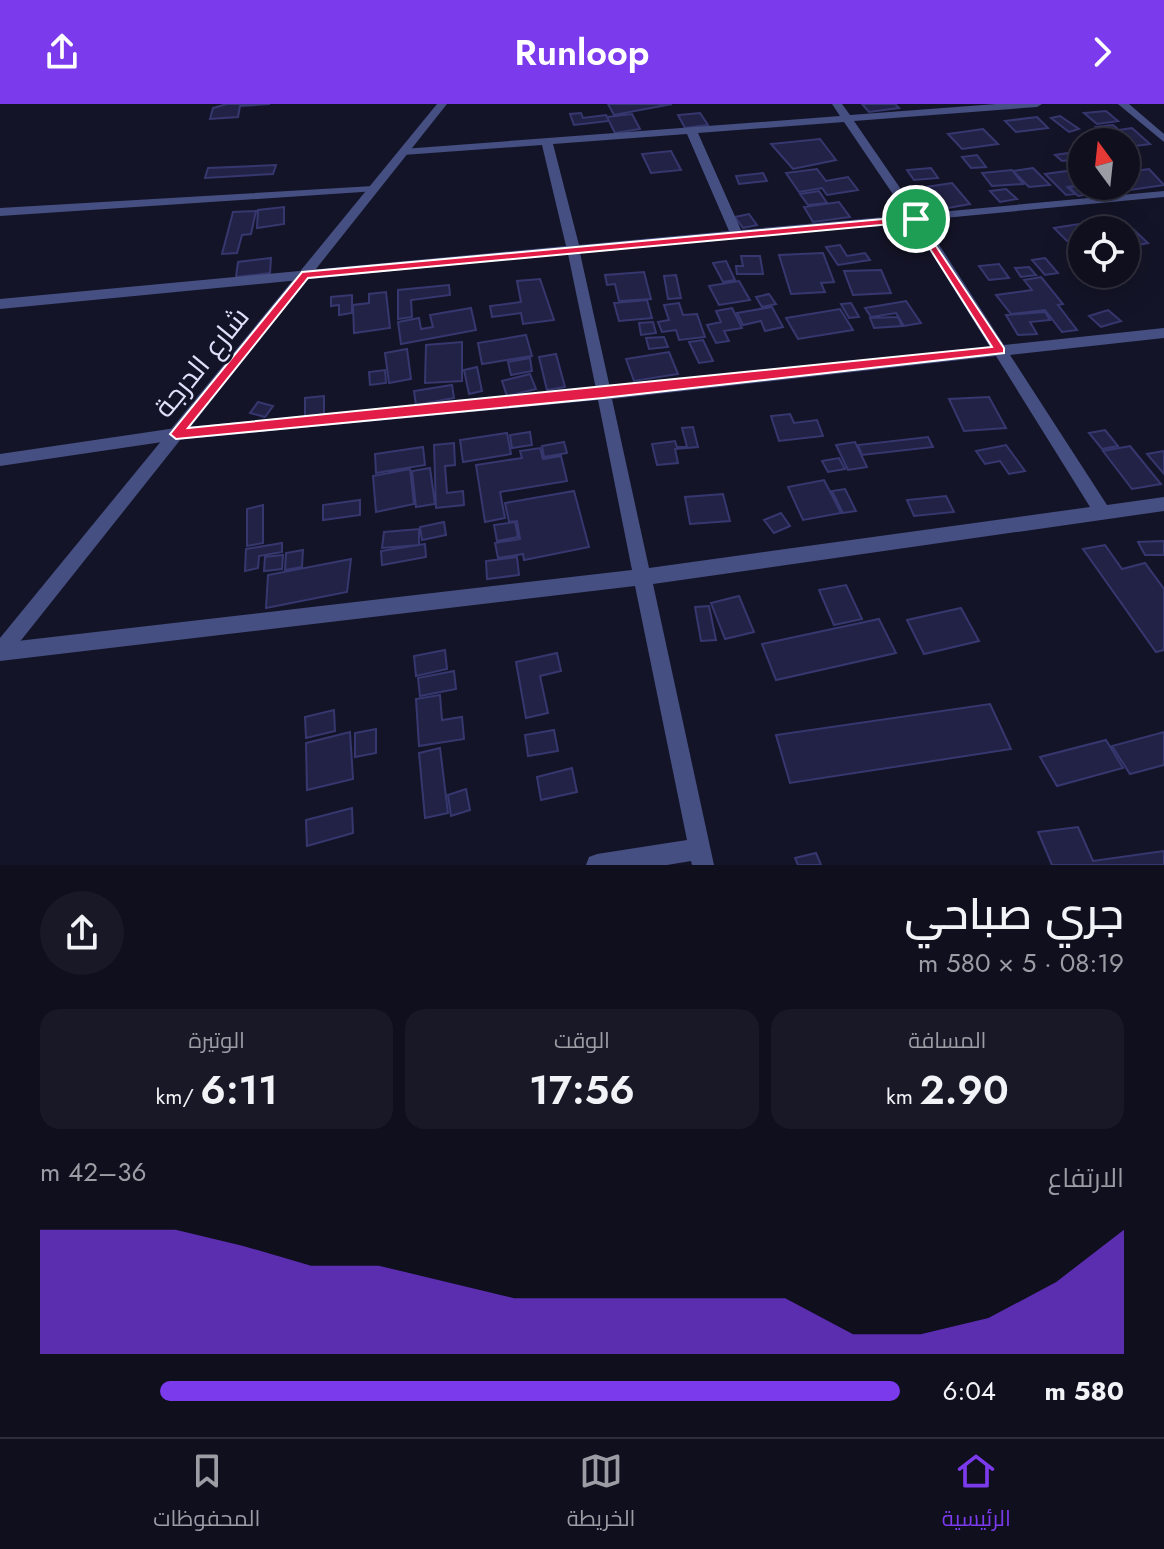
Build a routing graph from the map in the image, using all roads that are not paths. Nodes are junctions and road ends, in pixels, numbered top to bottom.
1 (442, 104) edge
2 (837, 104) edge
3 (1037, 104) edge
4 (1123, 104) edge
5 (848, 120) junction
6 (692, 132) junction
7 (1164, 139) edge
8 (547, 143) junction
9 (403, 152) junction
10 (373, 189) junction
11 (1164, 194) edge
12 (0, 212) edge
13 (916, 219) junction
14 (737, 236) junction
15 (574, 252) junction
16 (305, 275) junction
17 (0, 304) edge
18 (1164, 333) edge
19 (1000, 351) junction
20 (603, 394) junction
21 (176, 434) junction
22 (0, 460) edge
23 (1164, 504) edge
24 (1102, 512) junction
25 (643, 577) junction
26 (0, 652) edge
27 (702, 857) edge
28 (597, 865) edge

1 - 9 street, شارع الدرجة
2 - 5 street
3 - 5 street
4 - 7 street
5 - 6 street
5 - 13 street
6 - 8 street
6 - 14 street
8 - 9 street
8 - 15 street
9 - 10 street, شارع الدرجة
10 - 12 street
10 - 16 street, شارع الدرجة
11 - 13 street
13 - 14 street
13 - 19 street
14 - 15 street
15 - 16 street
15 - 20 street
16 - 17 street
16 - 21 street, شارع الدرجة
18 - 19 street
19 - 20 street
19 - 24 street
20 - 21 street
20 - 25 street
21 - 22 street
21 - 26 street, شارع الدرجة
23 - 24 street
24 - 25 street
25 - 26 street
25 - 27 street
27 - 28 street

